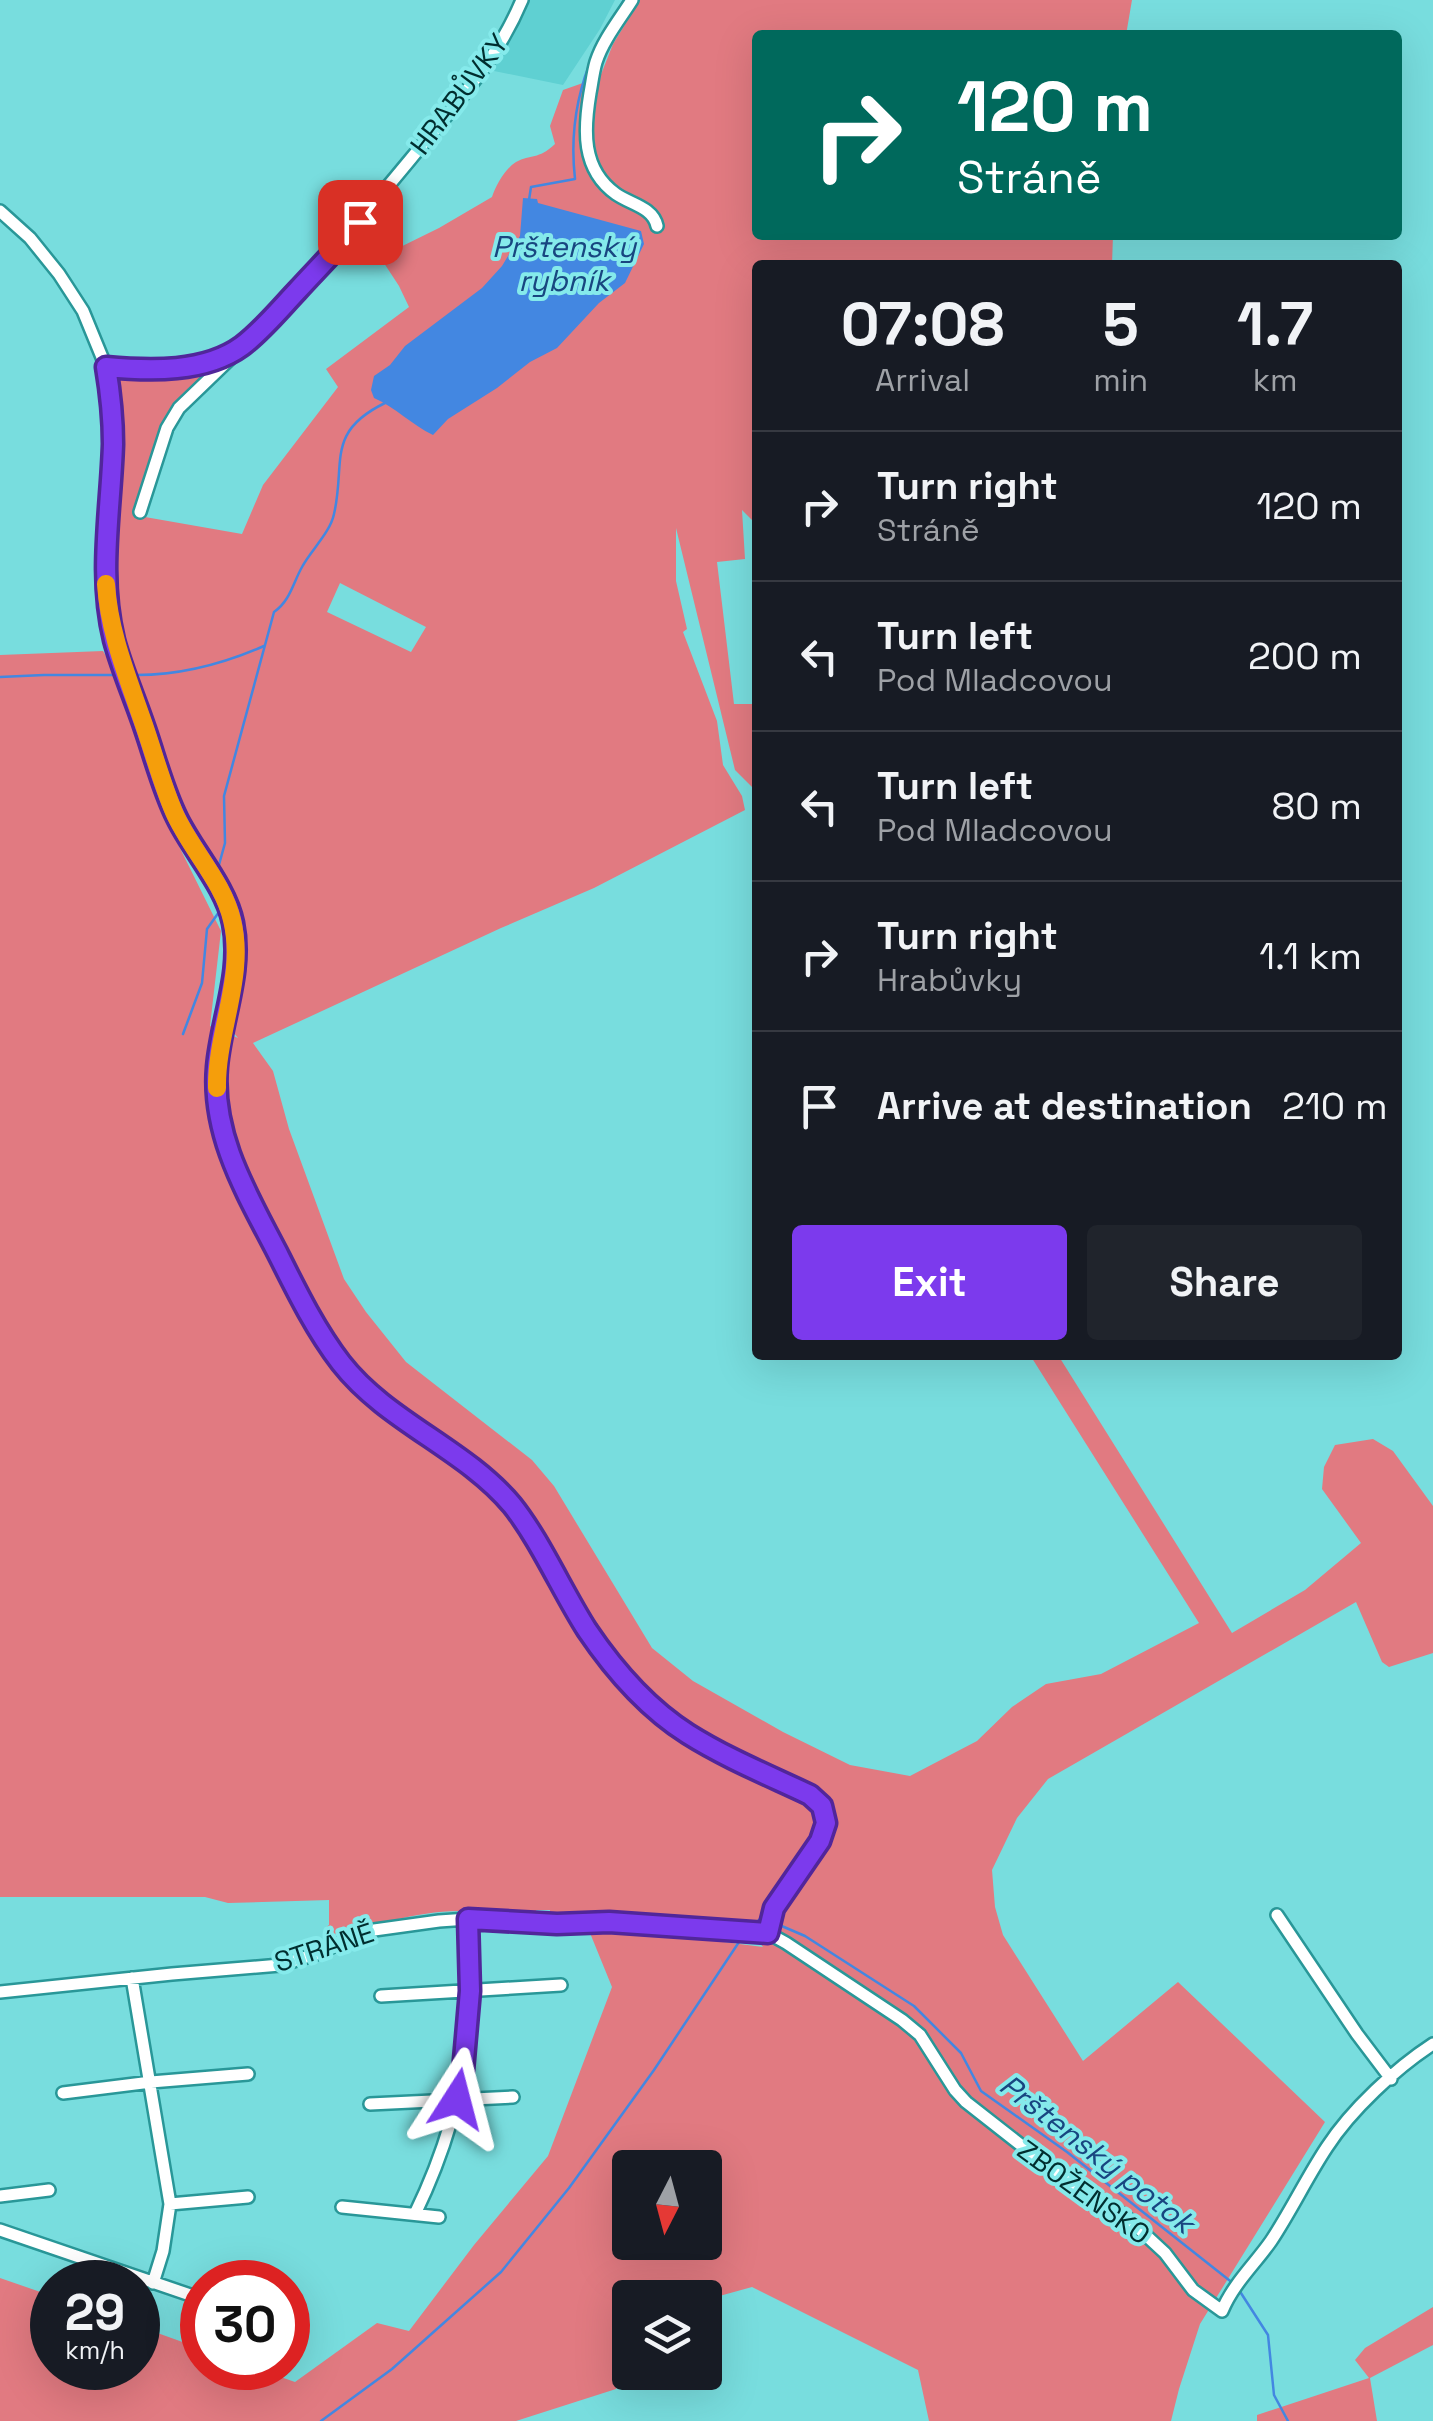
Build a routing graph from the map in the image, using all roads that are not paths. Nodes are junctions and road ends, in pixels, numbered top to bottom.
1 (522, 0) edge
2 (632, 0) edge
3 (0, 211) edge
4 (658, 226) dead end
5 (241, 347) junction
6 (106, 367) junction
7 (140, 512) dead end
8 (1277, 1915) dead end
9 (468, 1919) junction
10 (768, 1933) junction
11 (132, 1978) junction
12 (560, 1986) dead end
13 (470, 1991) junction
14 (0, 1992) edge
15 (381, 1996) dead end
16 (1433, 2044) edge
17 (248, 2074) dead end
18 (1391, 2078) junction
19 (151, 2082) junction
20 (63, 2094) dead end
21 (513, 2096) dead end
22 (457, 2099) junction
23 (370, 2104) dead end
24 (49, 2190) dead end
25 (0, 2196) edge
26 (248, 2197) dead end
27 (170, 2204) junction
28 (342, 2207) dead end
29 (414, 2214) junction
30 (439, 2217) dead end
31 (0, 2230) edge
32 (87, 2260) edge
33 (160, 2261) edge

1 - 5 street, HRABŮVKY
2 - 4 street
3 - 6 street
5 - 6 street, HRABŮVKY
5 - 7 street
6 - 10 street
8 - 18 street
9 - 10 street, STRÁNĚ
9 - 11 street, STRÁNĚ
9 - 13 street
10 - 18 street, ZBOŽENSKO
11 - 14 street, STRÁNĚ
11 - 19 street
12 - 13 street
13 - 15 street
13 - 22 street
16 - 18 street, ZBOŽENSKO
17 - 19 street
19 - 20 street
19 - 27 street
21 - 22 street
22 - 23 street
22 - 29 street
24 - 25 street
26 - 27 street
27 - 33 street
28 - 29 street
29 - 30 street
31 - 32 street

